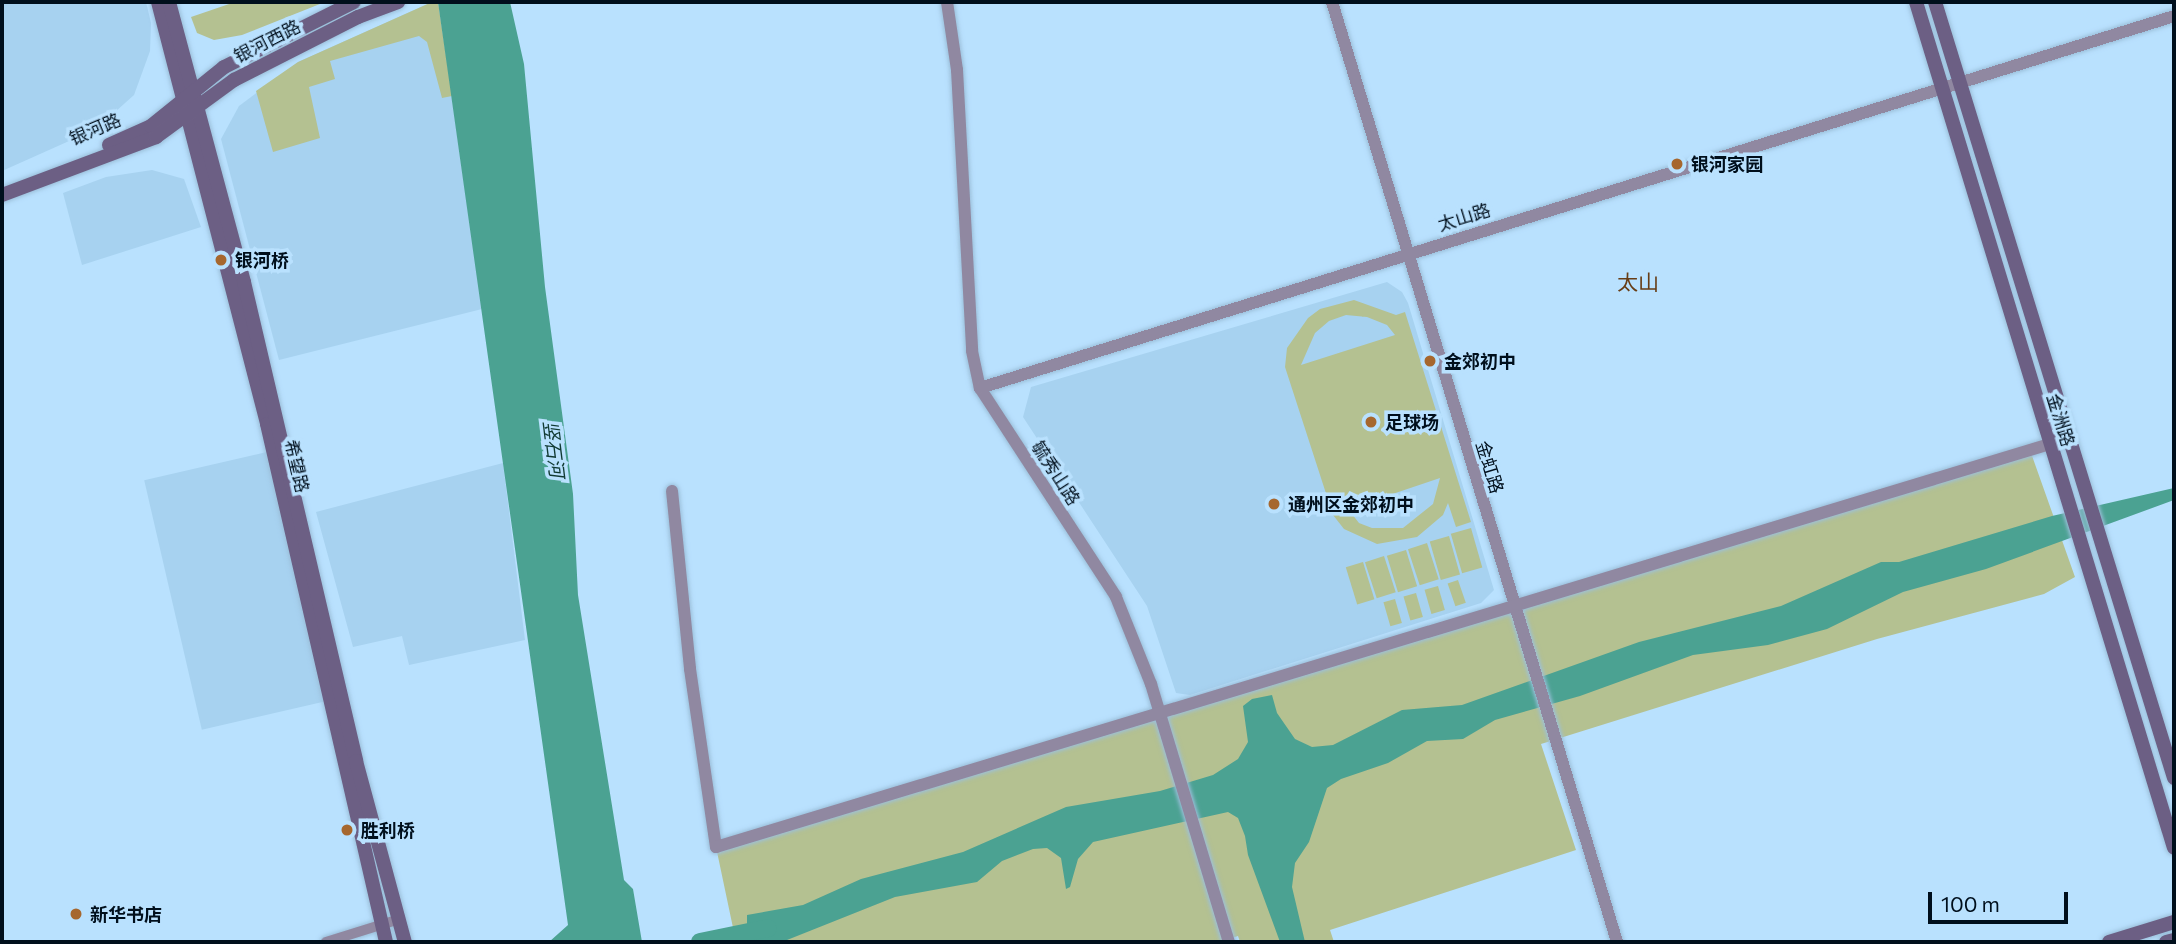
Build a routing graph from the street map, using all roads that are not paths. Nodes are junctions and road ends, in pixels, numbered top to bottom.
1 (158, 2) edge
2 (169, 2) edge
3 (354, 2) edge
4 (398, 2) edge
5 (947, 2) edge
6 (1332, 2) edge
7 (1916, 2) edge
8 (1935, 2) edge
9 (2174, 16) edge
10 (1958, 81) junction
11 (1942, 86) junction
12 (193, 89) junction
13 (180, 100) junction
14 (197, 108) junction
15 (185, 118) junction
16 (2, 188) edge
17 (2, 195) edge
18 (1408, 253) junction
19 (980, 388) junction
20 (2070, 438) junction
21 (2048, 444) junction
22 (672, 491) dead end
23 (1515, 607) junction
24 (1161, 715) junction
25 (2174, 778) edge
26 (2174, 848) edge
27 (2174, 922) edge
28 (381, 925) junction
29 (401, 932) edge
30 (2174, 940) edge
31 (326, 942) edge
32 (386, 942) edge
33 (1230, 942) edge
34 (1617, 942) edge
35 (2109, 942) edge
36 (2166, 942) edge

1 - 13 main road, 希望路
2 - 12 main road, 希望路
3 - 12 main road, 银河西路
4 - 14 main road, 银河西路
5 - 19 street, 毓秀山路
6 - 18 street, 金虹路
7 - 11 main road, 金洲路
8 - 10 main road, 金洲路
9 - 10 street, 太山路
10 - 11 street, 太山路
10 - 20 main road, 金洲路
11 - 18 street, 太山路
11 - 21 main road, 金洲路
12 - 13 main road, 银河路
12 - 14 main road, 希望路
13 - 15 main road, 希望路
13 - 16 main road, 银河路
14 - 15 main road, 银河路
14 - 29 main road, 希望路
15 - 17 main road, 银河路
15 - 28 main road, 希望路
18 - 19 street, 太山路
18 - 23 street, 金虹路
19 - 24 street, 毓秀山路
20 - 21 street
20 - 25 main road, 金洲路
21 - 23 street
21 - 26 main road, 金洲路
22 - 24 street
23 - 24 street
23 - 34 street, 金虹路
24 - 33 street, 毓秀山路
27 - 35 main road
28 - 29 street
28 - 31 street
28 - 32 main road, 希望路
30 - 36 main road

